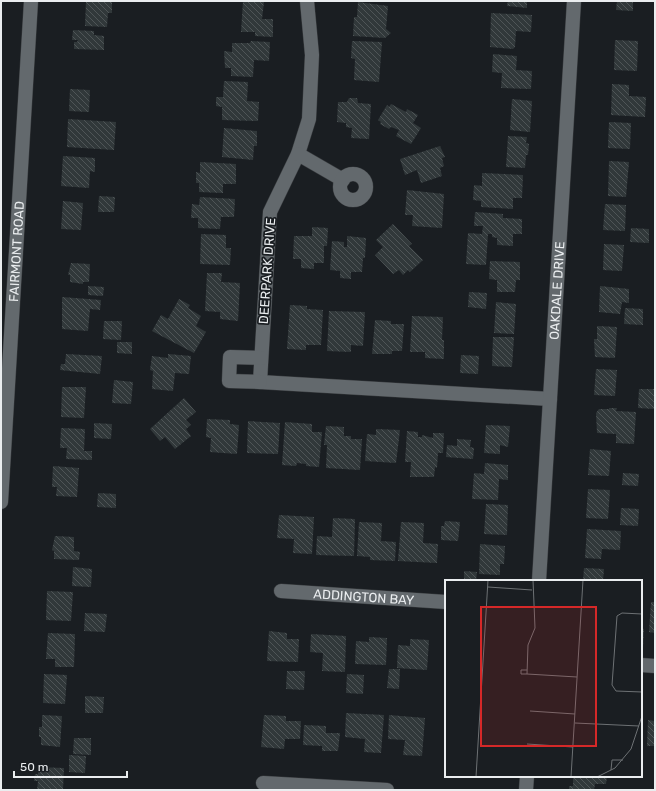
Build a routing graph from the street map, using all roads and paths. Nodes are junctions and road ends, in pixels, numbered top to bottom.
1 (31, 1) edge
2 (307, 1) edge
3 (574, 1) edge
4 (298, 154) junction
5 (342, 180) dead end
6 (261, 358) junction
7 (260, 382) junction
8 (550, 398) junction
9 (1, 502) edge
10 (539, 580) edge
11 (281, 590) dead end
12 (445, 602) edge
13 (642, 665) edge
14 (655, 666) edge
15 (527, 777) edge
16 (263, 782) dead end
17 (388, 790) edge
18 (526, 790) edge

1 - 9 street, FAIRMONT ROAD
2 - 4 street, DEERPARK DRIVE
3 - 8 street, OAKDALE DRIVE
4 - 5 street
4 - 6 street, DEERPARK DRIVE
6 - 7 street, DEERPARK DRIVE
6 - 7 street
7 - 8 street
8 - 10 street, OAKDALE DRIVE
11 - 12 street, ADDINGTON BAY
13 - 14 street
15 - 18 street
16 - 17 street

